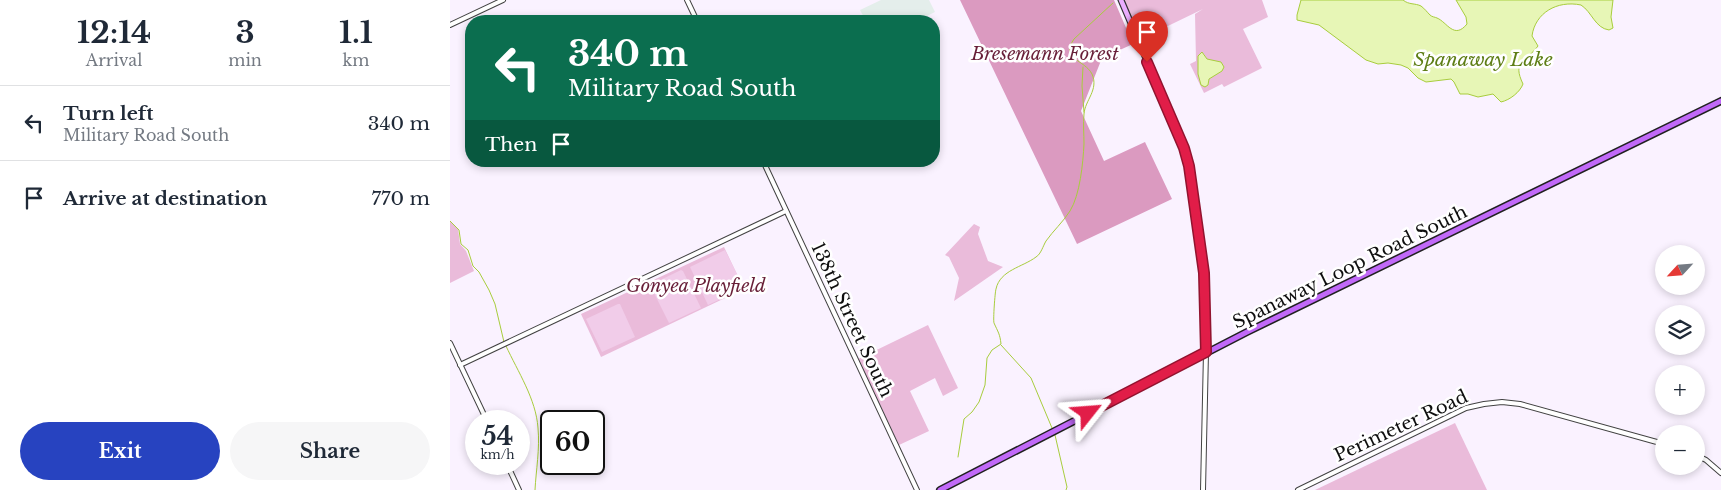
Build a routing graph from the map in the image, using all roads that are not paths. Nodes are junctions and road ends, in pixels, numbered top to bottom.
1 (503, 0) edge
2 (687, 0) edge
3 (1121, 0) edge
4 (471, 15) edge
5 (694, 15) edge
6 (465, 18) edge
7 (450, 25) edge
8 (1721, 101) edge
9 (766, 167) edge
10 (786, 211) junction
11 (450, 343) edge
12 (1206, 352) junction
13 (460, 365) junction
14 (482, 410) edge
15 (1655, 442) edge
16 (1705, 460) edge
17 (1721, 473) edge
18 (512, 475) edge
19 (519, 490) edge
20 (917, 490) edge
21 (940, 490) edge
22 (1203, 490) edge
23 (1298, 490) edge

1 - 4 street
2 - 5 street
3 - 12 main road
6 - 7 street
8 - 12 main road, Spanaway Loop Road South
9 - 10 street, 138th Street South
10 - 13 street
10 - 20 street, 138th Street South
11 - 13 street
12 - 21 main road, Spanaway Loop Road South
12 - 22 street
13 - 14 street
15 - 23 street, Perimeter Road
16 - 17 street
18 - 19 street

